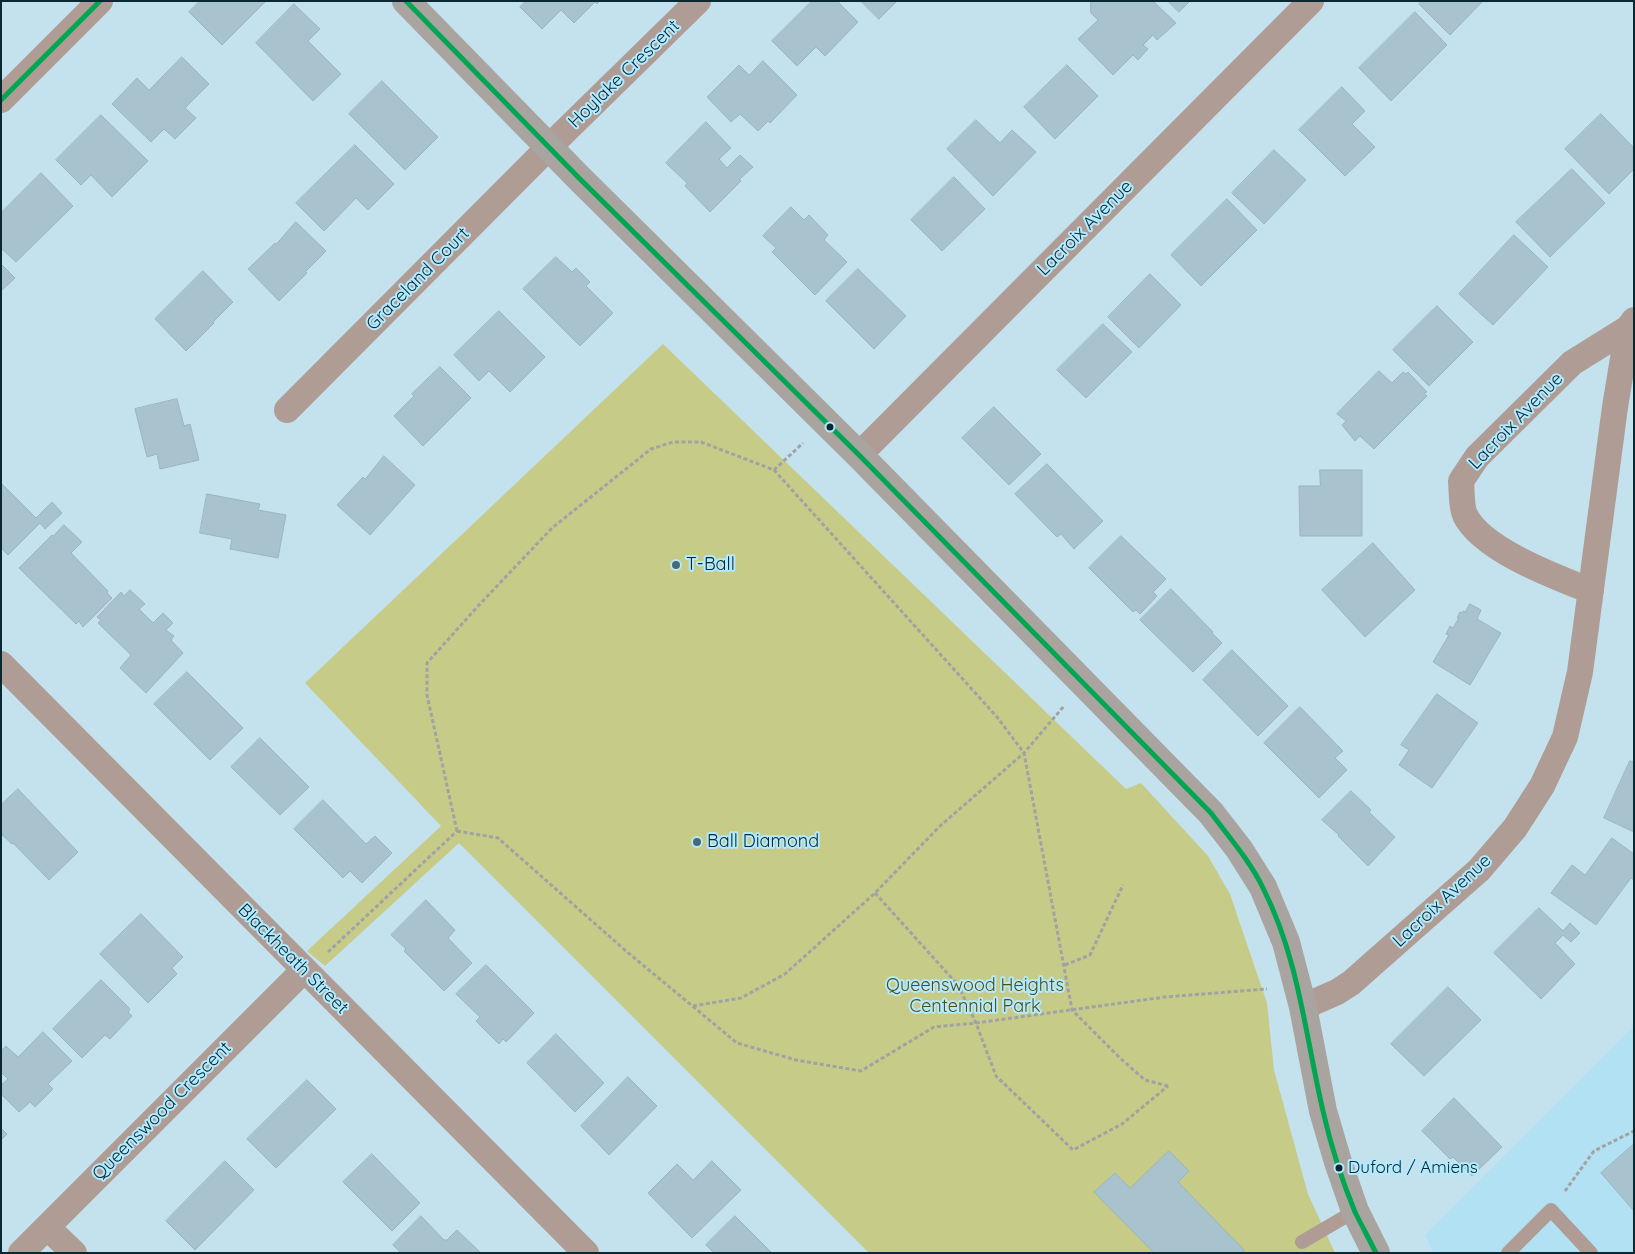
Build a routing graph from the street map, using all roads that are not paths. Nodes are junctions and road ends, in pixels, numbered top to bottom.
1 (100, 1) edge
2 (406, 1) edge
3 (698, 1) edge
4 (1311, 1) edge
5 (1, 100) edge
6 (549, 147) junction
7 (1631, 324) edge
8 (287, 410) dead end
9 (858, 455) junction
10 (1591, 591) junction
11 (6, 678) edge
12 (304, 970) junction
13 (1300, 995) junction
14 (1355, 1211) junction
15 (47, 1227) junction
16 (1302, 1242) dead end
17 (21, 1253) edge
18 (74, 1253) edge
19 (586, 1253) edge
20 (1376, 1253) edge
21 (1508, 1253) edge
22 (1591, 1253) edge

1 - 5 street
2 - 6 street
3 - 6 street, Hoylake Crescent
4 - 9 street, Lacroix Avenue
6 - 8 street, Graceland Court
6 - 9 street
7 - 10 street, Lacroix Avenue
7 - 10 street, Lacroix Avenue
9 - 13 street
10 - 13 street, Lacroix Avenue
11 - 12 street, Blackheath Street
12 - 15 street, Queenswood Crescent
12 - 19 street, Blackheath Street
13 - 14 street
14 - 16 lane
14 - 20 street
15 - 17 street, Queenswood Crescent
15 - 18 street
21 - 22 lane

